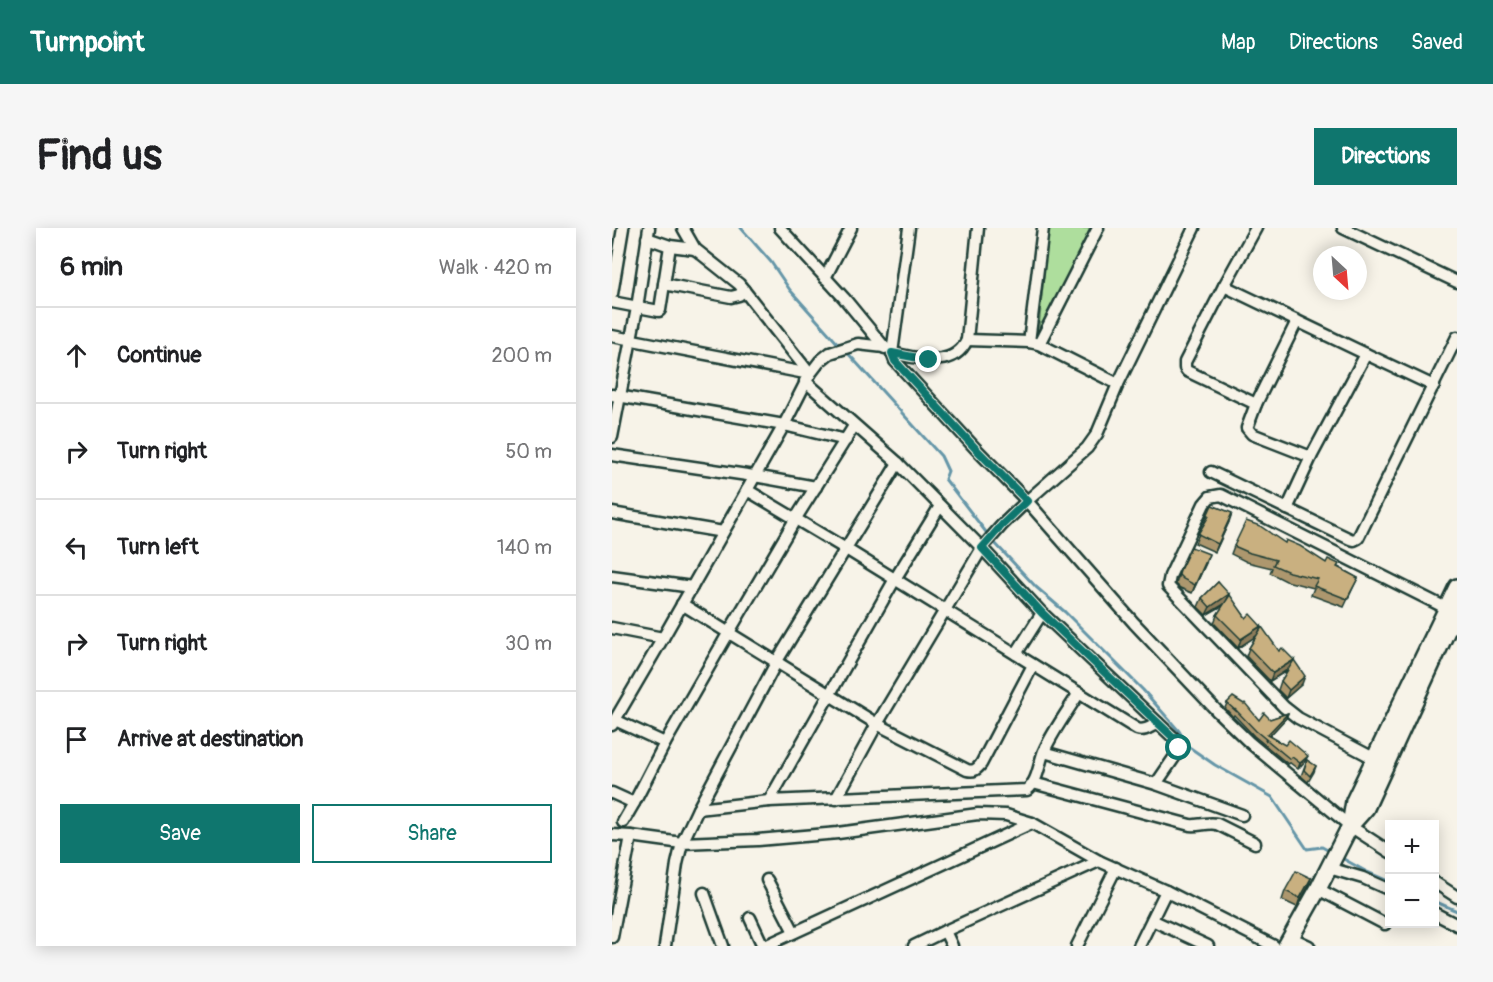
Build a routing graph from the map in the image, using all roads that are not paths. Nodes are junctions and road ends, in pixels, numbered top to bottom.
1 (623, 228) edge
2 (683, 228) edge
3 (780, 228) edge
4 (851, 228) edge
5 (909, 228) edge
6 (978, 228) edge
7 (1043, 228) edge
8 (1098, 228) edge
9 (1194, 228) edge
10 (1256, 228) edge
11 (1343, 228) edge
12 (648, 233) edge
13 (670, 246) junction
14 (695, 249) junction
15 (825, 278) junction
16 (1457, 282) edge
17 (664, 284) junction
18 (1224, 286) junction
19 (744, 290) junction
20 (612, 294) edge
21 (612, 302) edge
22 (637, 308) junction
23 (1297, 321) junction
24 (612, 336) edge
25 (1457, 337) edge
26 (631, 339) junction
27 (967, 340) junction
28 (1034, 343) junction
29 (890, 352) junction
30 (1366, 354) junction
31 (807, 378) junction
32 (1118, 384) junction
33 (1434, 386) junction
34 (616, 396) edge
35 (1256, 404) junction
36 (784, 425) junction
37 (854, 426) junction
38 (612, 437) edge
39 (846, 440) junction
40 (612, 455) edge
41 (1311, 457) junction
42 (897, 463) junction
43 (1211, 472) dead end
44 (754, 476) junction
45 (816, 487) junction
46 (747, 490) junction
47 (1027, 501) junction
48 (940, 506) junction
49 (1287, 509) junction
50 (612, 513) edge
51 (796, 518) junction
52 (723, 532) junction
53 (985, 545) junction
54 (846, 549) junction
55 (612, 576) edge
56 (895, 579) junction
57 (692, 587) junction
58 (1457, 587) edge
59 (682, 604) junction
60 (945, 610) junction
61 (1453, 610) edge
62 (1042, 613) junction
63 (612, 628) edge
64 (729, 632) junction
65 (663, 638) junction
66 (1016, 654) junction
67 (777, 662) junction
68 (1033, 665) junction
69 (1079, 693) junction
70 (830, 695) junction
71 (613, 722) edge
72 (1158, 723) junction
73 (877, 724) junction
74 (665, 743) junction
75 (1044, 752) junction
76 (1380, 762) junction
77 (1034, 783) junction
78 (1156, 783) junction
79 (612, 793) edge
80 (836, 799) junction
81 (769, 801) junction
82 (634, 803) junction
83 (698, 809) junction
84 (1242, 815) dead end
85 (623, 822) dead end
86 (1032, 823) junction
87 (1350, 826) junction
88 (612, 835) edge
89 (631, 836) junction
90 (682, 843) junction
91 (1255, 843) dead end
92 (1385, 849) edge
93 (1100, 861) junction
94 (1333, 861) junction
95 (1116, 868) junction
96 (767, 880) dead end
97 (1439, 885) edge
98 (1385, 888) edge
99 (1318, 889) junction
100 (1166, 891) junction
101 (705, 893) dead end
102 (1457, 897) edge
103 (1439, 916) edge
104 (750, 918) dead end
105 (1152, 920) junction
106 (1385, 924) dead end
107 (1457, 925) edge
108 (945, 931) junction
109 (794, 932) junction
110 (612, 937) edge
111 (1288, 942) edge
112 (1082, 944) edge
113 (664, 946) edge
114 (723, 946) edge
115 (764, 946) edge
116 (914, 946) edge
117 (952, 946) edge
118 (1139, 946) edge
119 (1208, 946) edge
120 (1274, 946) edge
121 (1309, 946) edge

1 - 20 street
2 - 14 street
3 - 15 street
4 - 15 street
5 - 29 street
6 - 27 street
7 - 28 street
8 - 28 street
9 - 32 street
10 - 18 street
11 - 16 street
12 - 13 street
12 - 22 street
13 - 14 street
13 - 17 street
14 - 19 street
15 - 29 street
17 - 19 street
17 - 22 street
18 - 23 street
18 - 35 street
19 - 31 street
21 - 22 street
22 - 26 street
23 - 30 street
23 - 35 street
24 - 26 street
25 - 33 street
26 - 31 street
26 - 34 street
27 - 28 street
27 - 29 street
28 - 32 street
29 - 31 street
29 - 47 street
30 - 33 street
30 - 41 street
31 - 36 street
31 - 37 street
32 - 47 street
33 - 49 street
34 - 36 street
34 - 38 street
35 - 41 street
36 - 39 street
36 - 44 street
37 - 39 street
37 - 42 street
39 - 45 street
40 - 44 street
41 - 49 street
42 - 48 street
42 - 54 street
43 - 49 street
44 - 45 street
44 - 46 street
45 - 51 street
46 - 51 street
46 - 52 street
47 - 53 street
47 - 87 street
48 - 53 street
48 - 56 street
50 - 52 street
51 - 54 street
51 - 64 street
52 - 57 street
53 - 60 street
53 - 62 street
54 - 56 street
54 - 67 street
55 - 57 street
56 - 60 street
56 - 70 street
57 - 59 street
58 - 61 street
59 - 64 street
59 - 65 street
60 - 66 street
60 - 73 street
61 - 76 street
61 - 76 street
62 - 66 street
62 - 72 street
63 - 65 street
64 - 67 street
64 - 74 street
65 - 71 street
66 - 68 street
67 - 70 street
67 - 83 street
68 - 69 street
68 - 73 street
69 - 72 street
69 - 75 street
70 - 73 street
70 - 81 street
71 - 74 street
72 - 78 street
73 - 80 street
74 - 82 street
75 - 77 street
75 - 78 street
76 - 87 street
77 - 80 street
77 - 91 street
78 - 84 street
79 - 82 street
80 - 81 street
81 - 83 street
82 - 85 street
83 - 90 street
86 - 90 street
86 - 93 street
86 - 109 street
87 - 92 street
87 - 94 street
88 - 89 street
89 - 90 street
89 - 110 street
90 - 113 street
93 - 95 street
93 - 108 street
94 - 98 street
94 - 99 street
95 - 100 street
95 - 112 street
96 - 109 street
97 - 102 street
99 - 106 street
99 - 111 street
100 - 105 street
100 - 120 street
101 - 114 street
103 - 107 street
104 - 115 street
105 - 118 street
105 - 119 street
108 - 116 street
108 - 117 street
109 - 115 street
111 - 121 street

